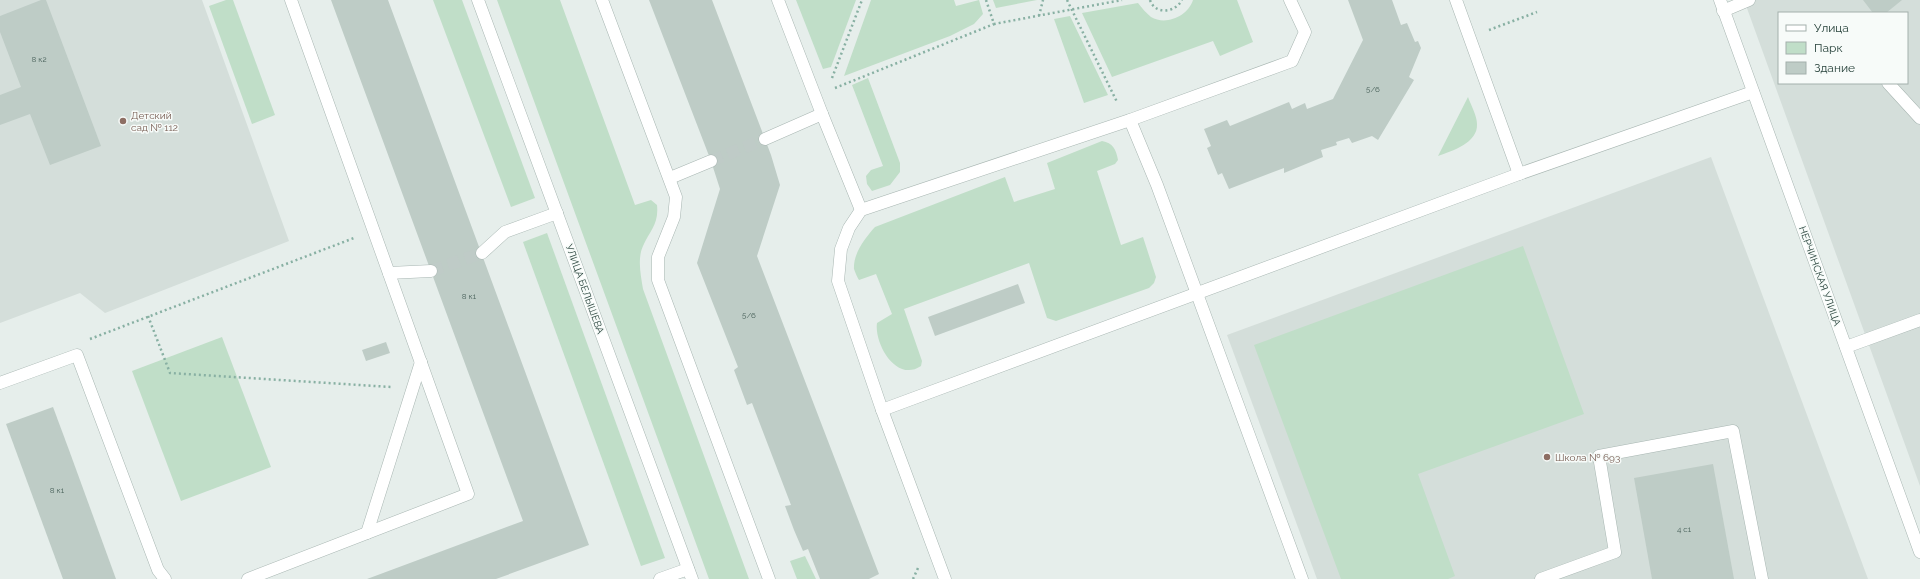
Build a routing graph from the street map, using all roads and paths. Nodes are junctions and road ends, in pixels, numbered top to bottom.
1 (291, 0) edge
2 (478, 0) edge
3 (602, 0) edge
4 (778, 0) edge
5 (862, 0) edge
6 (986, 0) edge
7 (1043, 0) edge
8 (1067, 0) edge
9 (1122, 0) edge
10 (1150, 0) edge
11 (1182, 0) edge
12 (1290, 0) edge
13 (1456, 0) edge
14 (1749, 0) edge
15 (1722, 5) edge
16 (1073, 9) junction
17 (1537, 12) dead end
18 (1039, 16) junction
19 (994, 24) junction
20 (1470, 37) junction
21 (1889, 84) edge
22 (1753, 92) junction
23 (821, 94) junction
24 (822, 114) junction
25 (1920, 118) edge
26 (1127, 121) junction
27 (765, 140) tunnel mouth
28 (711, 161) tunnel mouth
29 (1519, 174) junction
30 (670, 178) junction
31 (861, 210) junction
32 (557, 213) junction
33 (374, 230) junction
34 (482, 253) tunnel mouth
35 (431, 271) tunnel mouth
36 (389, 273) junction
37 (1196, 294) junction
38 (148, 316) junction
39 (1920, 320) edge
40 (87, 340) dead end
41 (1846, 347) junction
42 (421, 362) junction
43 (0, 383) edge
44 (413, 388) junction
45 (882, 410) junction
46 (367, 533) junction
47 (1920, 552) edge
48 (920, 563) dead end
49 (690, 574) edge
50 (165, 579) edge
51 (248, 579) edge
52 (660, 579) edge
53 (769, 579) edge
54 (913, 579) edge
55 (945, 579) edge
56 (1302, 579) edge
57 (1541, 579) edge
58 (1762, 579) edge

1 - 33 street
2 - 32 street, УЛИЦА БЕЛЫШЕВА
3 - 30 street
4 - 23 street
5 - 23 path
6 - 19 path
7 - 18 path
8 - 16 path
9 - 16 path
10 - 11 path
12 - 26 street
13 - 20 street
14 - 15 street
15 - 22 street, НЕРЧИНСКАЯ УЛИЦА
16 - 18 path
16 - 26 path
17 - 20 path
18 - 19 path
19 - 23 path
20 - 29 street
21 - 25 street
22 - 29 street
22 - 41 street, НЕРЧИНСКАЯ УЛИЦА
23 - 24 street
24 - 27 street
24 - 31 street
26 - 31 street
26 - 37 street
28 - 30 street
29 - 37 street
30 - 53 street
31 - 45 street
32 - 34 street
32 - 49 street, УЛИЦА БЕЛЫШЕВА
33 - 36 street
33 - 38 path
35 - 36 street
36 - 42 street
37 - 45 street
37 - 56 street
38 - 40 path
38 - 44 path
39 - 41 street
41 - 47 street, НЕРЧИНСКАЯ УЛИЦА
42 - 44 street
42 - 46 street
43 - 50 street
44 - 46 street
45 - 55 street
46 - 51 street
48 - 54 path
49 - 52 street
57 - 58 street

